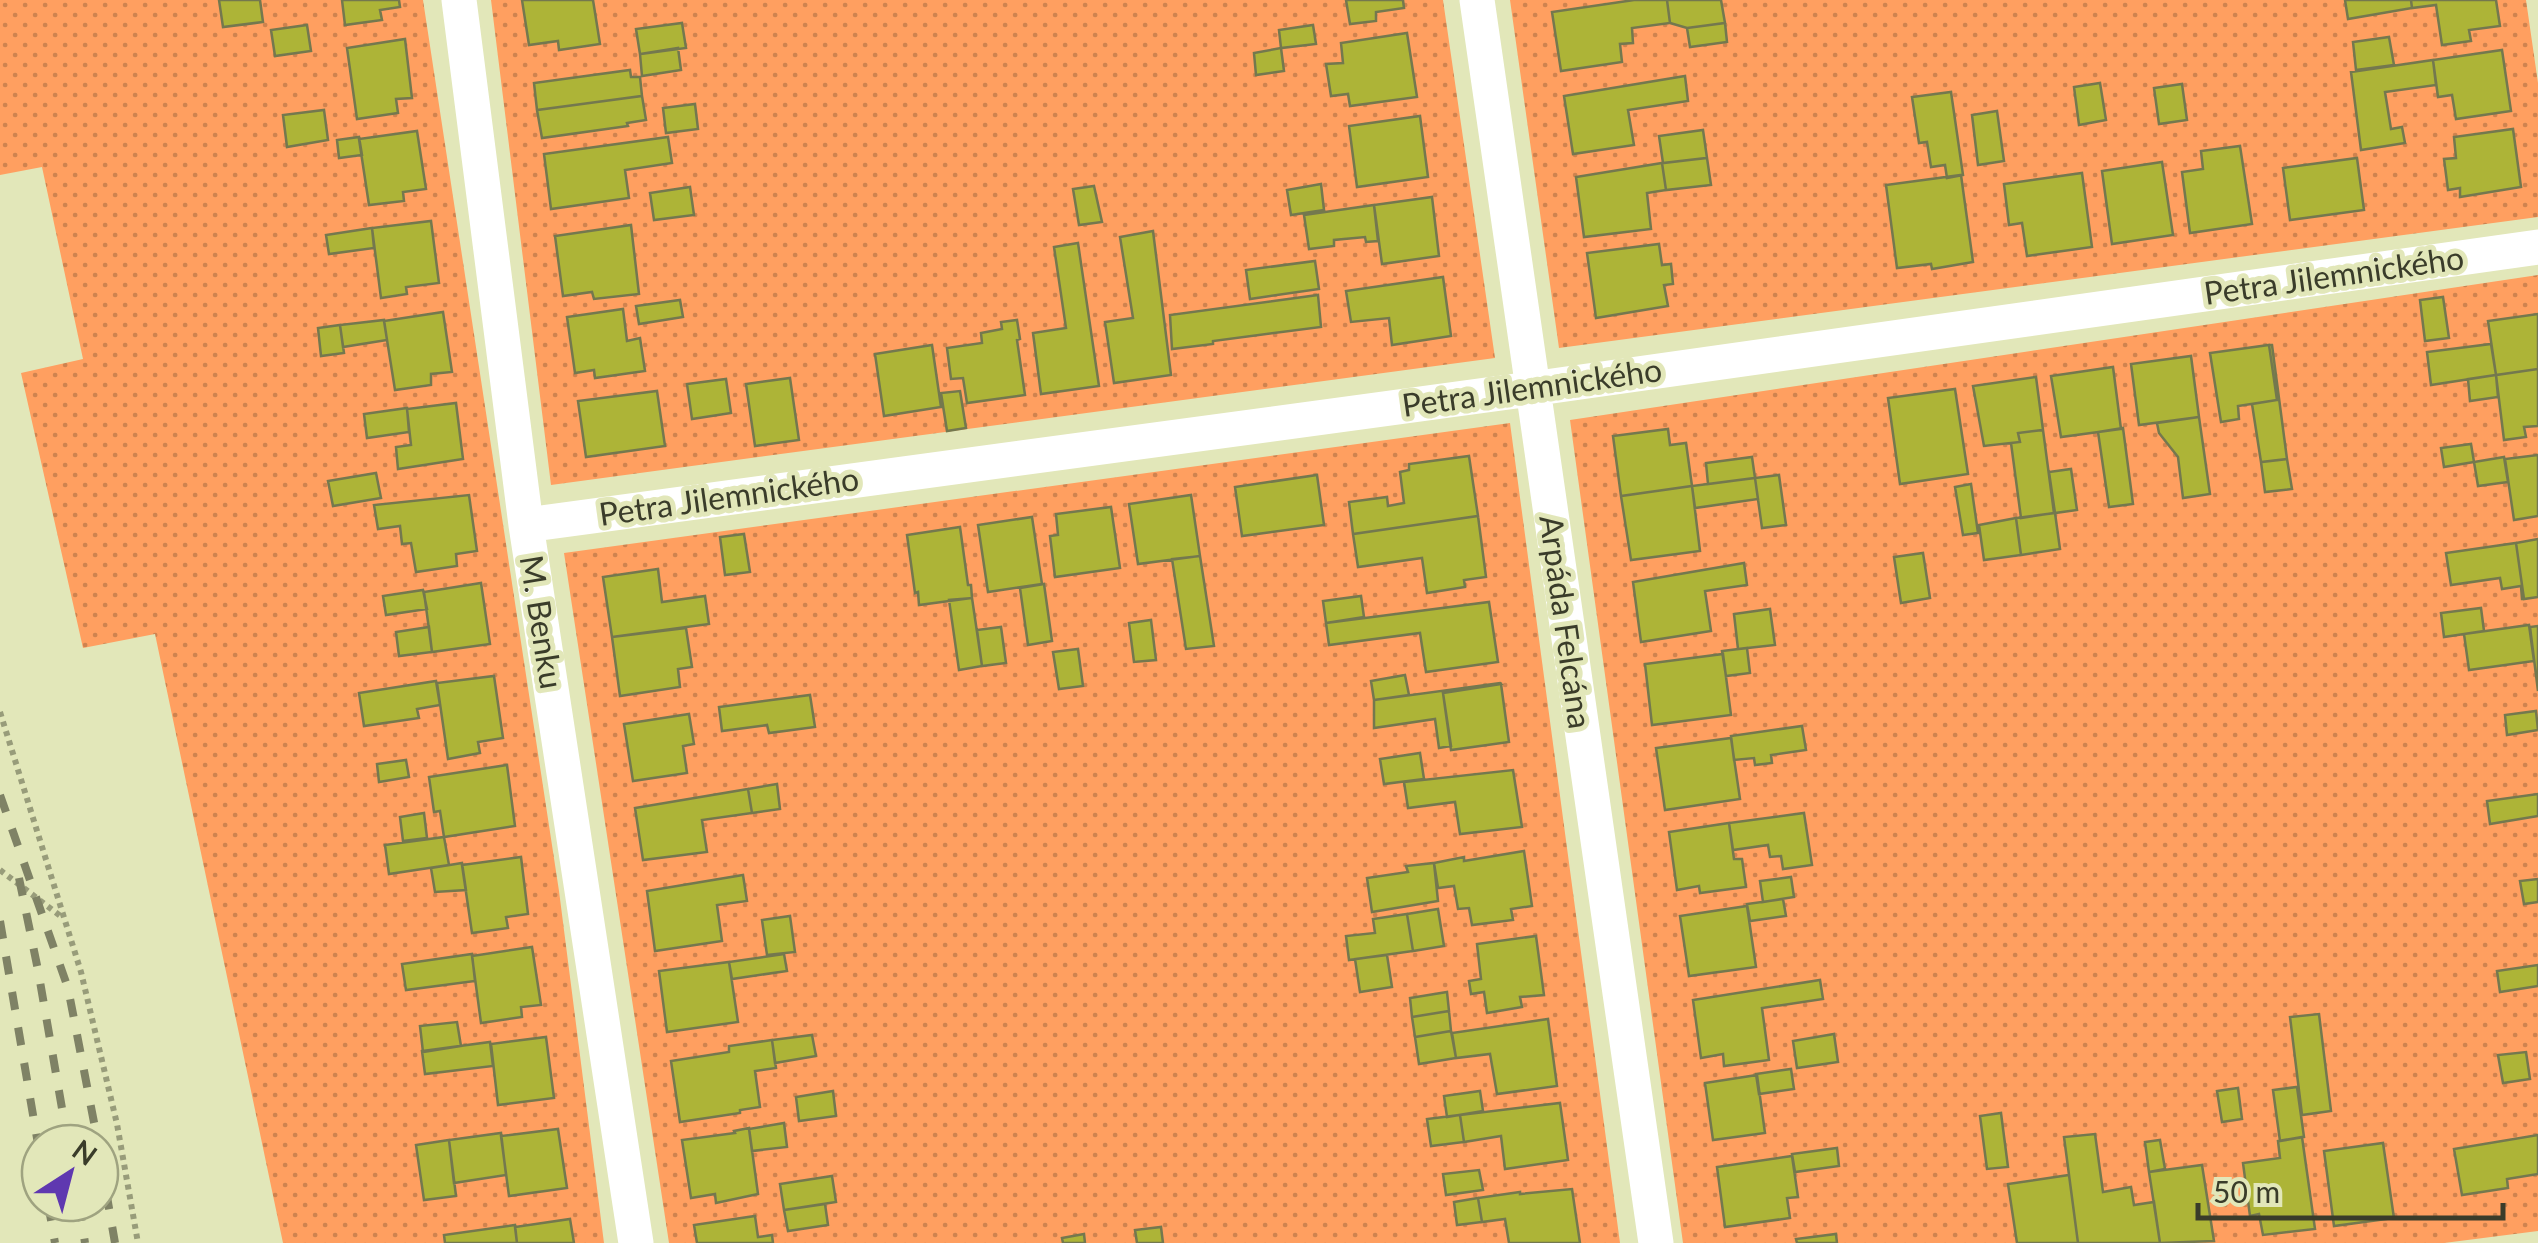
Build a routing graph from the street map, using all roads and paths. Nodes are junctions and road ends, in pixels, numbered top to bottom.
1 (458, 0) edge
2 (1477, 0) edge
3 (2538, 247) edge
4 (1532, 389) junction
5 (526, 525) junction
6 (0, 712) edge
7 (0, 870) edge
8 (64, 918) junction
9 (138, 1243) edge
10 (636, 1243) edge
11 (1656, 1243) edge

1 - 5 street, M. Benku
2 - 4 street, Arpáda Felcána
3 - 4 street, Petra Jilemnického
4 - 5 street, Petra Jilemnického
4 - 11 street, Arpáda Felcána
5 - 10 street, M. Benku
6 - 8 path
7 - 8 path
8 - 9 path

